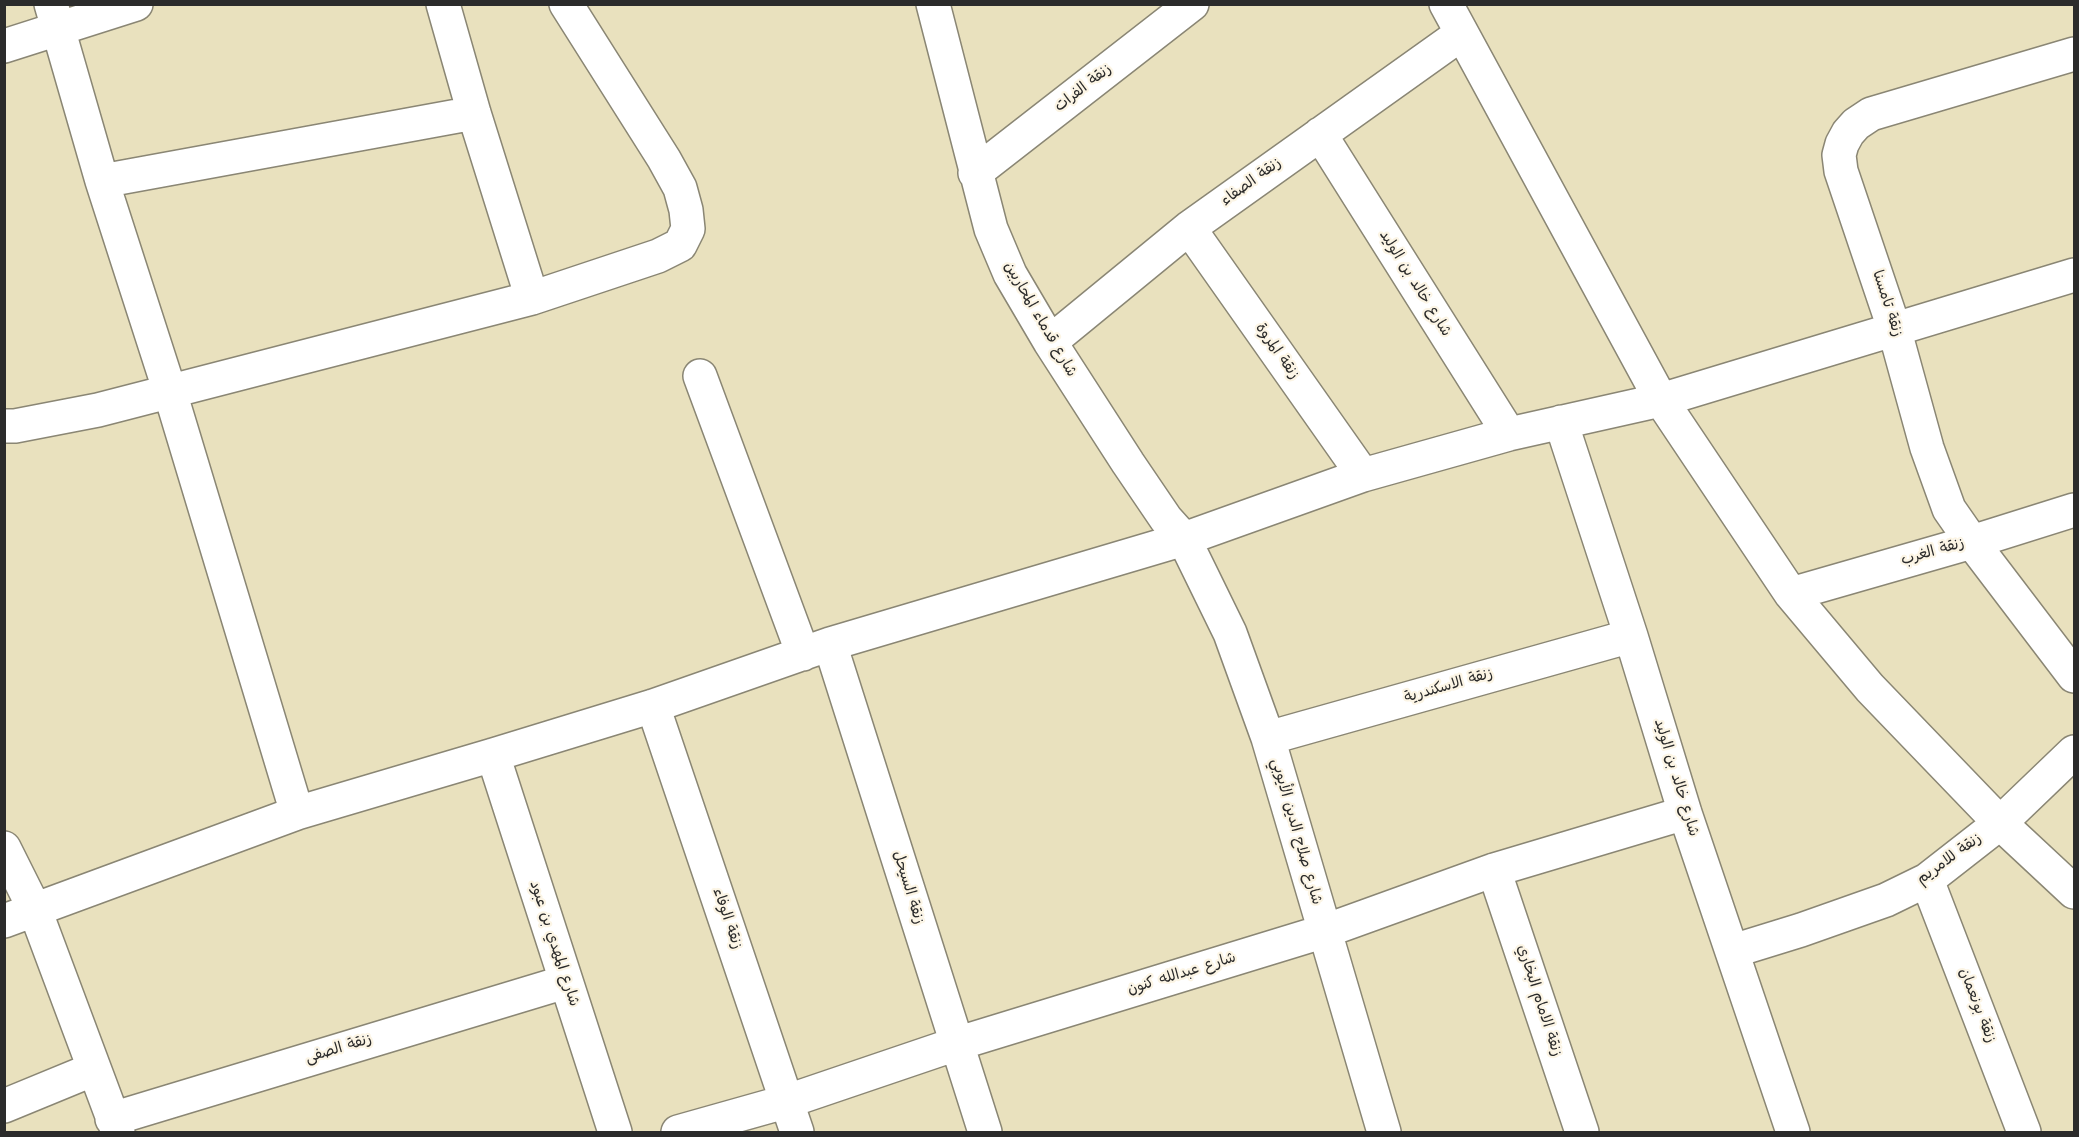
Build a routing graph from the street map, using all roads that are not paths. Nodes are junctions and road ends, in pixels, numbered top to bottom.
1 (136, 4) edge
2 (443, 4) edge
3 (566, 4) edge
4 (933, 4) edge
5 (1192, 4) edge
6 (1446, 4) edge
7 (55, 16) edge
8 (1461, 34) junction
9 (4, 46) edge
10 (2074, 54) edge
11 (474, 113) junction
12 (1320, 134) junction
13 (975, 172) junction
14 (102, 181) junction
15 (1189, 228) junction
16 (2074, 276) edge
17 (532, 298) junction
18 (1894, 328) junction
19 (1050, 342) junction
20 (700, 376) dead end
21 (170, 392) junction
22 (1661, 400) junction
23 (1561, 422) junction
24 (4, 426) edge
25 (1509, 434) junction
26 (1364, 475) junction
27 (2074, 510) edge
28 (1184, 539) junction
29 (1972, 542) junction
30 (1791, 594) junction
31 (1631, 636) junction
32 (817, 649) junction
33 (2074, 676) edge
34 (653, 706) junction
35 (1268, 738) junction
36 (2074, 752) edge
37 (493, 755) junction
38 (297, 813) junction
39 (1685, 813) junction
40 (2000, 823) junction
41 (4, 848) edge
42 (1494, 870) junction
43 (1927, 880) junction
44 (2074, 892) edge
45 (35, 910) junction
46 (4, 921) edge
47 (1324, 931) junction
48 (1733, 951) junction
49 (565, 982) junction
50 (956, 1044) junction
51 (94, 1069) junction
52 (788, 1101) junction
53 (4, 1106) edge
54 (115, 1126) edge
55 (615, 1132) edge
56 (678, 1132) edge
57 (797, 1132) edge
58 (985, 1132) edge
59 (1384, 1132) edge
60 (1582, 1132) edge
61 (1793, 1132) edge
62 (2024, 1132) edge

1 - 7 street
2 - 11 street
3 - 17 street
4 - 13 street, شارع قدماء المحاربين
5 - 13 street, زنقة الفرات
6 - 8 street
7 - 9 street
7 - 14 street
8 - 12 street, زنقة الصفاء
8 - 22 street
10 - 18 street, زنقة تامسنا
11 - 14 street
11 - 17 street
12 - 15 street, زنقة الصفاء
12 - 25 street, شارع خالد بن الوليد
13 - 19 street, شارع قدماء المحاربين
14 - 21 street
15 - 19 street, زنقة الصفاء
15 - 26 street, زنقة المروة
16 - 18 street
17 - 21 street
18 - 22 street
18 - 29 street, زنقة تامسنا
19 - 28 street, شارع قدماء المحاربين
20 - 32 street, زنقة السيحل
21 - 24 street
21 - 38 street
22 - 23 street
22 - 30 street
23 - 25 street
23 - 31 street, شارع خالد بن الوليد
25 - 26 street
26 - 28 street
27 - 29 street, زنقة الغرب
28 - 32 street
28 - 35 street, شارع صلاح الدين الأيوبي
29 - 30 street, زنقة الغرب
29 - 33 street, زنقة تامسنا
30 - 40 street
31 - 35 street, زنقة الاسكندرية
31 - 39 street, شارع خالد بن الوليد
32 - 34 street
32 - 50 street, زنقة السيحل
34 - 37 street
34 - 52 street, زنقة الوفاء
35 - 47 street, شارع صلاح الدين الأيوبي
36 - 40 street, زنقة للامريم
37 - 38 street
37 - 49 street, شارع المهدي بن عبود
38 - 45 street
39 - 42 street, شارع عبدالله كنون
39 - 48 street, شارع خالد بن الوليد
40 - 43 street, زنقة للامريم
40 - 44 street
41 - 45 street
42 - 47 street, شارع عبدالله كنون
42 - 60 street, زنقة الامام البخاري
43 - 48 street, زنقة للامريم
43 - 62 street, زنقة بونعمان
45 - 46 street
45 - 51 street
47 - 50 street, شارع عبدالله كنون
47 - 59 street, شارع صلاح الدين الأيوبي
48 - 61 street, شارع خالد بن الوليد
49 - 54 street, زنقة الصفى
49 - 55 street, شارع المهدي بن عبود
50 - 52 street, شارع عبدالله كنون
50 - 58 street, زنقة السيحل
51 - 53 street
51 - 54 street
52 - 56 street, شارع عبدالله كنون
52 - 57 street, زنقة الوفاء

